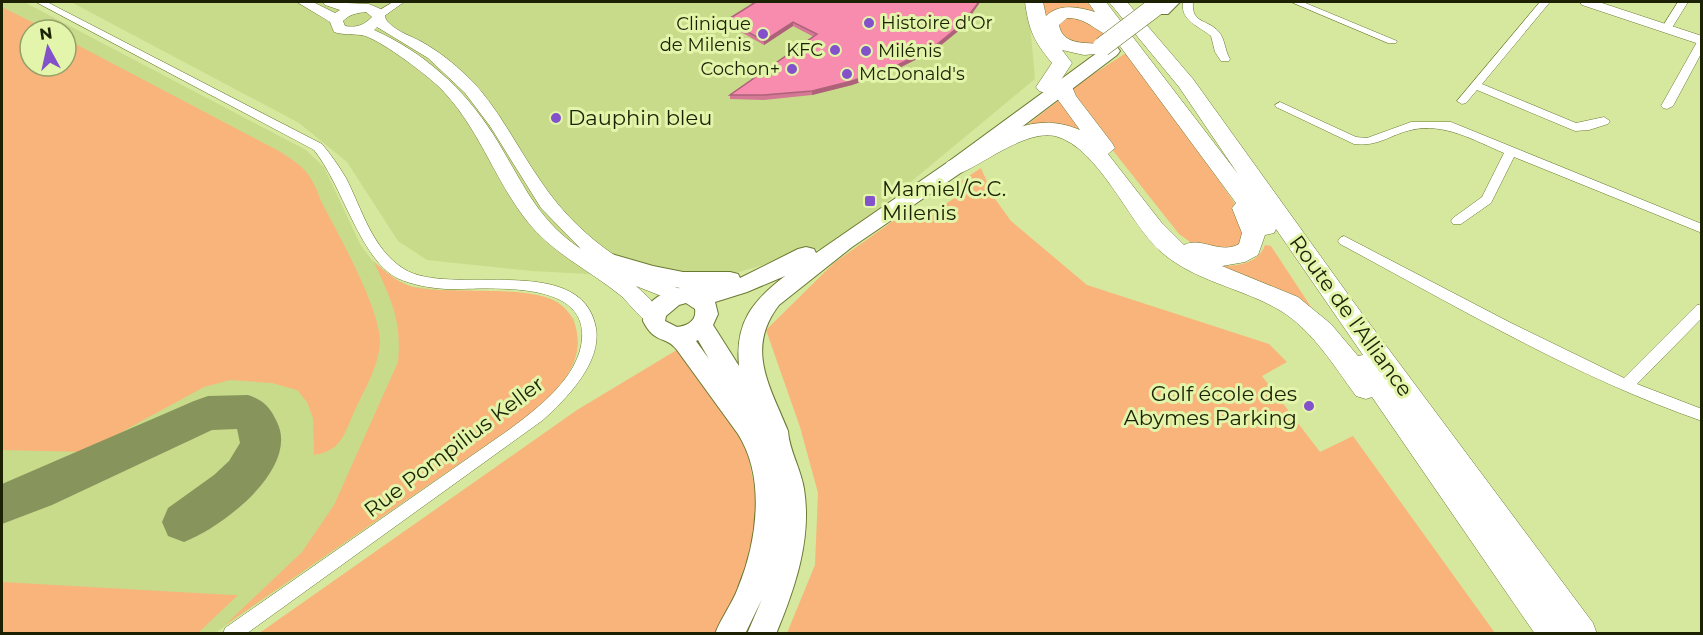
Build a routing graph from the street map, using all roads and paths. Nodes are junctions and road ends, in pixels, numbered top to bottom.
1 (41, 2) edge
2 (304, 2) edge
3 (330, 2) edge
4 (393, 2) edge
5 (399, 2) edge
6 (1034, 2) edge
7 (1097, 2) edge
8 (1118, 2) edge
9 (1124, 2) edge
10 (1188, 2) edge
11 (1296, 2) edge
12 (1545, 2) edge
13 (1587, 2) edge
14 (1683, 2) edge
15 (1162, 5) edge
16 (353, 9) junction
17 (376, 14) junction
18 (336, 20) junction
19 (1666, 29) junction
20 (361, 30) junction
21 (1392, 41) dead end
22 (1701, 42) edge
23 (1104, 49) junction
24 (1225, 59) dead end
25 (1144, 62) junction
26 (1476, 86) junction
27 (1054, 87) junction
28 (1462, 101) dead end
29 (1281, 105) dead end
30 (1667, 106) dead end
31 (1604, 120) dead end
32 (1510, 152) junction
33 (1228, 159) junction
34 (955, 167) junction
35 (1457, 221) dead end
36 (1701, 229) edge
37 (1344, 241) dead end
38 (845, 242) junction
39 (806, 255) junction
40 (608, 261) junction
41 (1701, 309) edge
42 (693, 315) junction
43 (655, 318) junction
44 (1627, 385) junction
45 (1701, 415) edge
46 (776, 439) junction
47 (1502, 560) junction
48 (231, 633) edge
49 (729, 633) edge
50 (761, 633) edge
51 (1555, 633) edge
52 (1581, 633) edge

1 - 48 street, Rue Pompilius Keller
2 - 18 main road
3 - 16 main road
4 - 17 street
5 - 17 street
6 - 27 highway
7 - 25 highway, Route de l'Alliance
8 - 33 highway, Route de l'Alliance
9 - 33 highway
10 - 24 street
11 - 21 street
12 - 26 street
13 - 19 main road
14 - 19 street
15 - 23 main road
16 - 17 main road
16 - 18 main road
17 - 20 main road
17 - 40 main road
18 - 20 main road
19 - 22 main road
20 - 43 main road
22 - 30 street
23 - 25 highway
23 - 27 main road
25 - 33 highway, Route de l'Alliance
26 - 28 street
26 - 31 street
27 - 33 highway
27 - 34 main road
27 - 39 main road
29 - 32 street
32 - 35 street
32 - 36 street
33 - 47 highway, Route de l'Alliance
33 - 52 highway, Route de l'Alliance
34 - 38 main road
34 - 47 highway
37 - 44 street
38 - 42 main road
38 - 46 main road
39 - 40 main road
39 - 42 main road
40 - 42 main road
41 - 44 street
42 - 43 main road
42 - 43 main road
42 - 46 main road
42 - 49 main road
44 - 45 street
46 - 50 main road
47 - 51 highway, Route de l'Alliance

